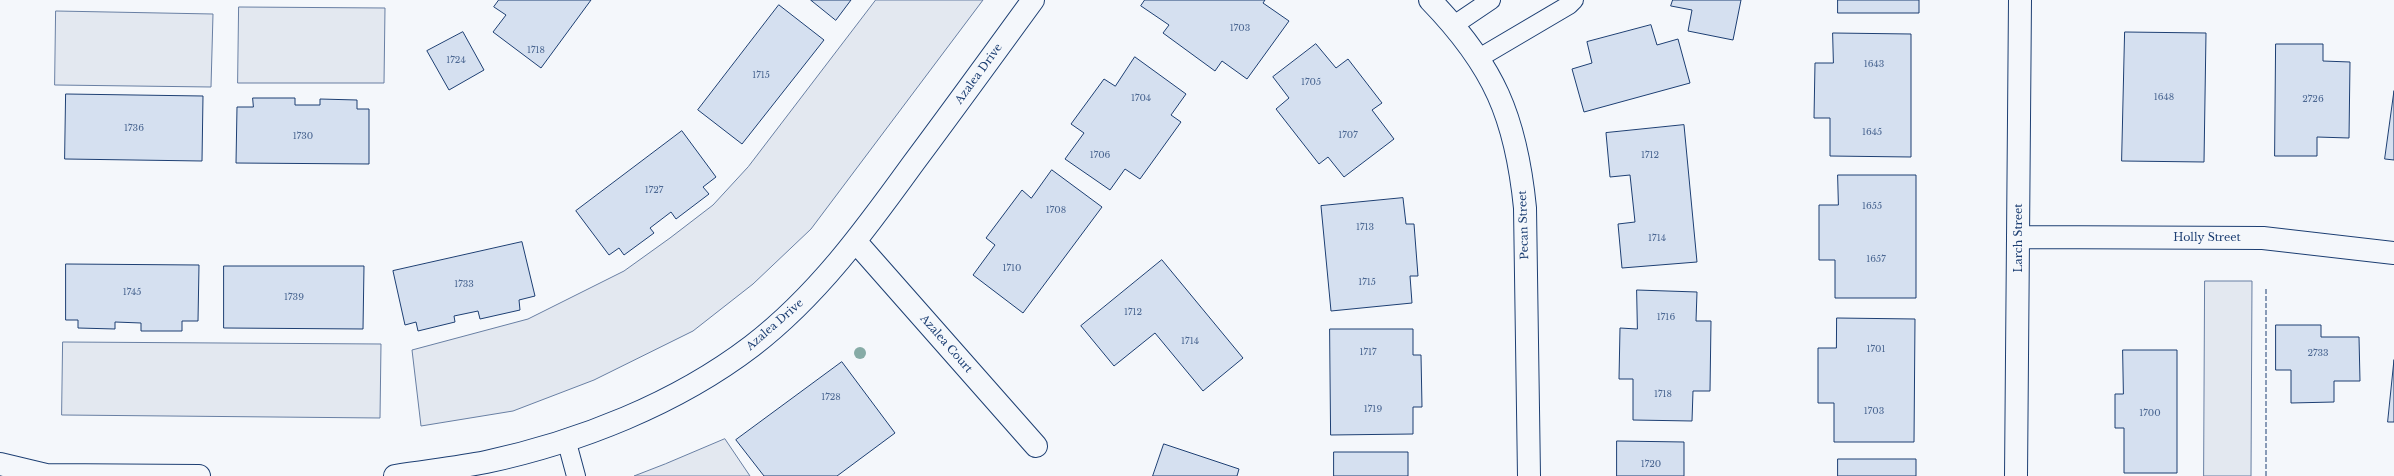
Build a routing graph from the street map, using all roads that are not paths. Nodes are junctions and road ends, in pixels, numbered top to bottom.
1 (1033, 0) edge
2 (1430, 0) edge
3 (1491, 0) edge
4 (1574, 0) edge
5 (2020, 0) edge
6 (1454, 25) junction
7 (1479, 58) junction
8 (2019, 237) junction
9 (856, 242) junction
10 (2394, 253) edge
11 (566, 439) junction
12 (1036, 446) dead end
13 (0, 464) edge
14 (91, 475) edge
15 (199, 476) edge
16 (395, 476) edge
17 (576, 476) edge
18 (1529, 476) edge
19 (2016, 476) edge

1 - 9 street, Azalea Drive
2 - 6 street, Pecan Street
3 - 6 lane
4 - 7 lane
5 - 8 street, Larch Street
6 - 7 street, Pecan Street
7 - 18 street, Pecan Street
8 - 10 street, Holly Street
8 - 19 street, Larch Street
9 - 11 street, Azalea Drive
9 - 12 street, Azalea Court
11 - 16 street, Azalea Drive
11 - 17 lane
13 - 14 street
14 - 15 street

